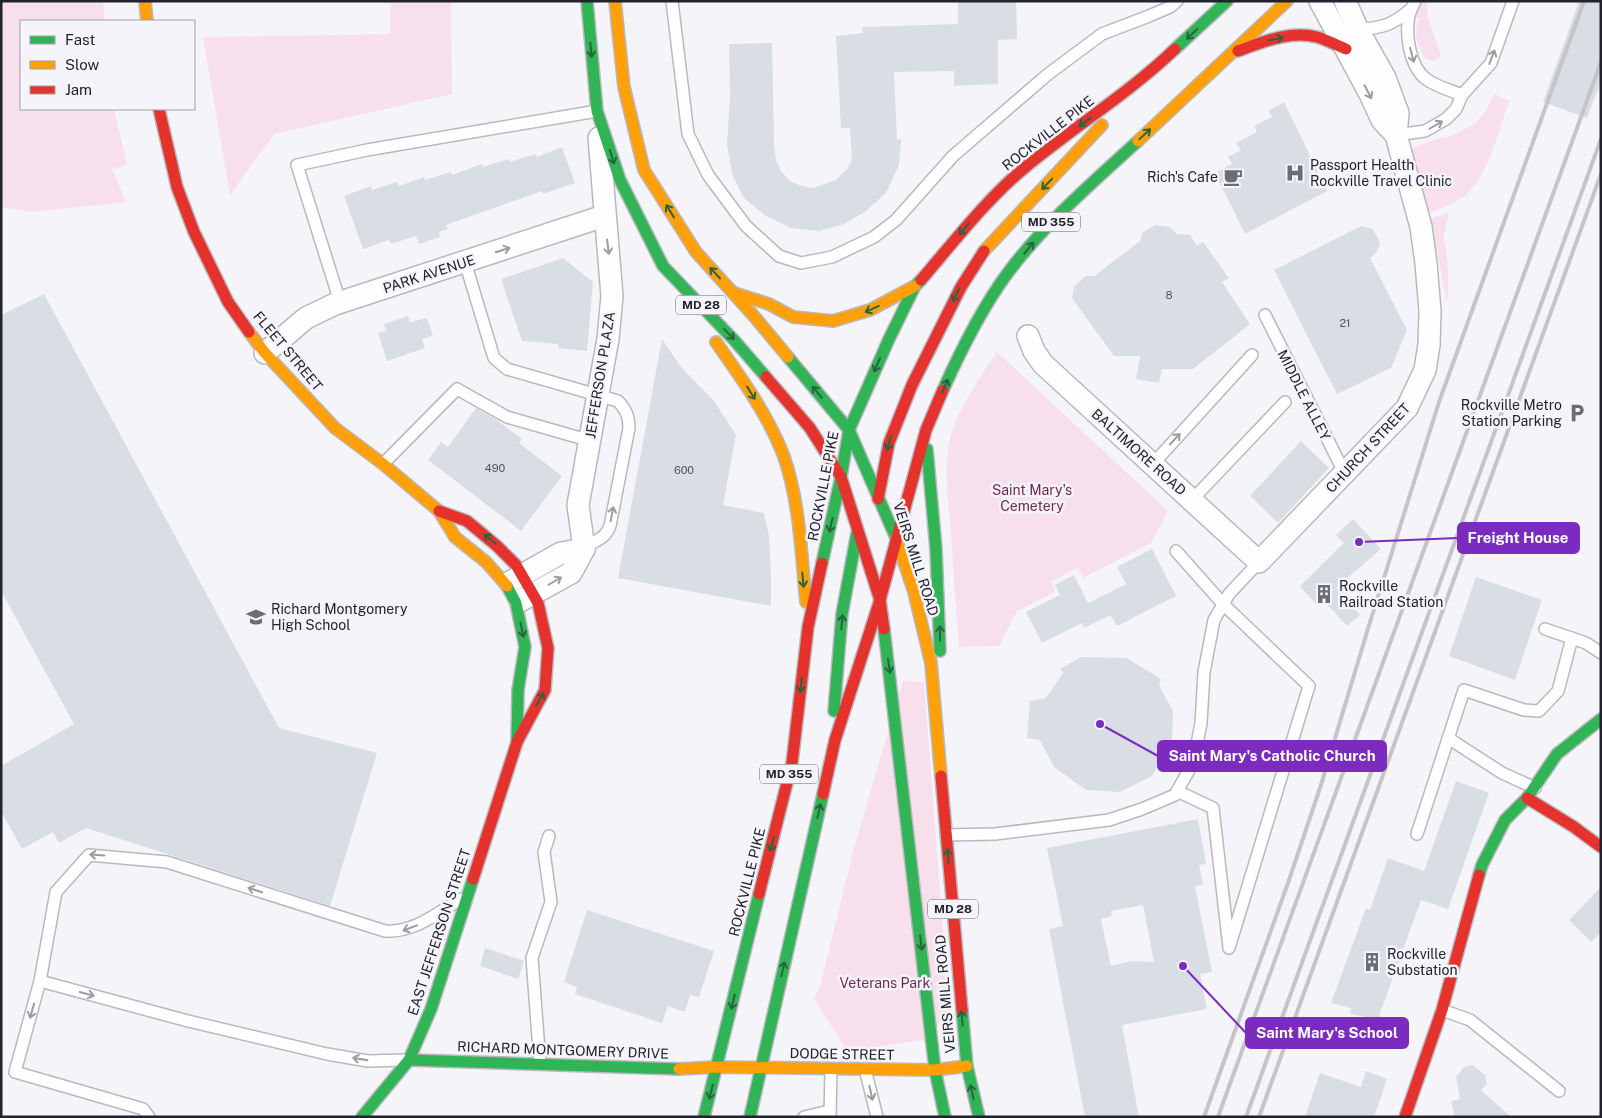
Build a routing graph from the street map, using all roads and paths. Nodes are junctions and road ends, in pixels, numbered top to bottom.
1 (145, 1) edge
2 (587, 1) edge
3 (615, 1) edge
4 (672, 1) edge
5 (1177, 1) edge
6 (1228, 1) edge
7 (1287, 1) edge
8 (1320, 1) edge
9 (1344, 1) edge
10 (1513, 1) edge
11 (1414, 4) edge
12 (147, 20) edge
13 (1358, 30) junction
14 (1346, 49) junction
15 (1230, 54) junction
16 (1152, 71) junction
17 (1462, 95) junction
18 (159, 110) edge
19 (597, 111) junction
20 (1396, 135) junction
21 (604, 216) junction
22 (465, 262) junction
23 (663, 266) junction
24 (915, 286) junction
25 (734, 294) junction
26 (340, 302) junction
27 (1265, 315) dead end
28 (1028, 336) dead end
29 (265, 353) junction
30 (1252, 355) dead end
31 (598, 396) junction
32 (1285, 402) dead end
33 (848, 430) junction
34 (926, 430) junction
35 (591, 441) junction
36 (382, 464) junction
37 (1153, 464) junction
38 (1345, 474) junction
39 (841, 477) junction
40 (879, 495) junction
41 (1192, 500) junction
42 (439, 511) junction
43 (877, 521) dead end
44 (858, 529) junction
45 (896, 538) junction
46 (584, 549) junction
47 (1176, 551) dead end
48 (878, 556) dead end
49 (1259, 562) junction
50 (520, 589) junction
51 (880, 600) junction
52 (1223, 604) junction
53 (808, 627) junction
54 (1545, 629) dead end
55 (1572, 638) junction
56 (1601, 653) edge
57 (1601, 719) edge
58 (1448, 738) junction
59 (836, 740) junction
60 (517, 742) junction
61 (939, 752) junction
62 (1534, 788) junction
63 (1177, 791) junction
64 (1527, 798) junction
65 (1417, 834) dead end
66 (946, 835) junction
67 (549, 836) dead end
68 (1601, 847) edge
69 (467, 895) junction
70 (40, 981) junction
71 (1442, 1010) junction
72 (409, 1060) junction
73 (540, 1064) junction
74 (967, 1066) junction
75 (717, 1067) junction
76 (762, 1068) junction
77 (831, 1069) junction
78 (865, 1069) junction
79 (935, 1070) junction
80 (1559, 1091) dead end
81 (829, 1114) edge
82 (149, 1117) edge
83 (362, 1117) edge
84 (704, 1117) edge
85 (750, 1117) edge
86 (804, 1117) edge
87 (877, 1117) edge
88 (945, 1117) edge
89 (979, 1117) edge
90 (1405, 1117) edge

1 - 12 main road
2 -> 19 main road, MD 28
25 -> 3 main road, VEIRS MILL ROAD / MD 28
4 - 5 lane
6 -> 16 main road, ROCKVILLE PIKE / MD 355
7 - 15 main road, MD 355
8 - 14 street, CHURCH STREET
9 - 13 street, CHURCH STREET
17 -> 10 lane
11 - 13 lane
11 -> 17 lane
13 - 20 street, CHURCH STREET
15 -> 14 main road
14 -> 20 street, CHURCH STREET
34 -> 15 main road, MD 355
16 -> 24 main road, ROCKVILLE PIKE / MD 355
16 -> 40 main road
20 -> 17 lane
18 - 29 main road, FLEET STREET
19 - 21 street, JEFFERSON PLAZA
19 -> 23 main road, VEIRS MILL ROAD / MD 28
19 - 26 lane
20 - 38 street, CHURCH STREET
22 -> 21 street, PARK AVENUE
21 -> 31 street, JEFFERSON PLAZA
22 - 26 street, PARK AVENUE
22 - 31 lane
23 -> 39 main road, VEIRS MILL ROAD / MD 28
23 -> 53 main road
24 -> 25 main road
24 -> 33 main road, ROCKVILLE PIKE / MD 355
33 -> 25 main road, VEIRS MILL ROAD / MD 28
26 - 29 street, PARK AVENUE
27 - 38 lane, MIDDLE ALLEY
28 - 37 street, BALTIMORE ROAD
29 - 36 main road, FLEET STREET
37 -> 30 lane
31 - 35 street, JEFFERSON PLAZA
46 -> 31 lane
32 - 41 lane
33 - 39 main road, ROCKVILLE PIKE / MD 355
33 - 40 main road, VEIRS MILL ROAD / MD 28
33 - 44 main road
34 - 45 main road, MD 355
61 -> 34 main road
35 - 36 lane
35 - 46 street, JEFFERSON PLAZA
36 - 42 main road, FLEET STREET
37 - 41 street, BALTIMORE ROAD
38 - 49 street, CHURCH STREET
39 - 44 main road, VEIRS MILL ROAD / MD 28
39 -> 53 main road, ROCKVILLE PIKE / MD 355
40 - 43 main road
40 - 45 main road, VEIRS MILL ROAD / MD 28
41 - 49 street, BALTIMORE ROAD
42 - 50 main road, FLEET STREET
50 -> 42 main road, FLEET STREET
44 - 51 main road, VEIRS MILL ROAD / MD 28
59 -> 44 main road
45 - 51 main road, MD 355
45 - 61 main road, VEIRS MILL ROAD / MD 28
46 - 50 street
47 - 52 lane
48 - 51 main road
49 - 52 lane
50 -> 60 main road, EAST JEFFERSON STREET
60 -> 50 main road, EAST JEFFERSON STREET
51 - 59 main road, MD 355
51 -> 79 main road, VEIRS MILL ROAD / MD 28
52 - 63 lane
52 - 63 lane
53 -> 75 main road, ROCKVILLE PIKE / MD 355
54 - 55 lane
55 - 56 lane
55 - 58 lane
57 - 62 main road
58 - 62 lane
58 - 65 lane
76 -> 59 main road, MD 355
60 - 69 main road, EAST JEFFERSON STREET
61 - 66 main road, VEIRS MILL ROAD / MD 28
62 - 64 main road
63 - 66 lane
64 - 68 main road
64 - 71 main road
74 -> 66 main road, VEIRS MILL ROAD / MD 28
67 - 73 lane
69 -> 70 lane
69 - 72 main road, EAST JEFFERSON STREET
70 - 72 lane
70 -> 82 lane
71 - 80 lane
71 - 90 main road
72 - 73 main road, RICHARD MONTGOMERY DRIVE
72 - 83 main road, EAST JEFFERSON STREET
73 - 75 main road, RICHARD MONTGOMERY DRIVE
74 - 79 main road, DODGE STREET
89 -> 74 main road, VEIRS MILL ROAD / MD 28
75 - 76 main road, DODGE STREET
75 -> 84 main road, ROCKVILLE PIKE / MD 355
76 - 77 main road, DODGE STREET
76 - 85 main road, MD 355
77 - 78 main road, DODGE STREET
77 - 81 lane
78 - 79 main road, DODGE STREET
78 -> 87 lane
79 - 88 main road, VEIRS MILL ROAD / MD 28
81 - 86 lane

